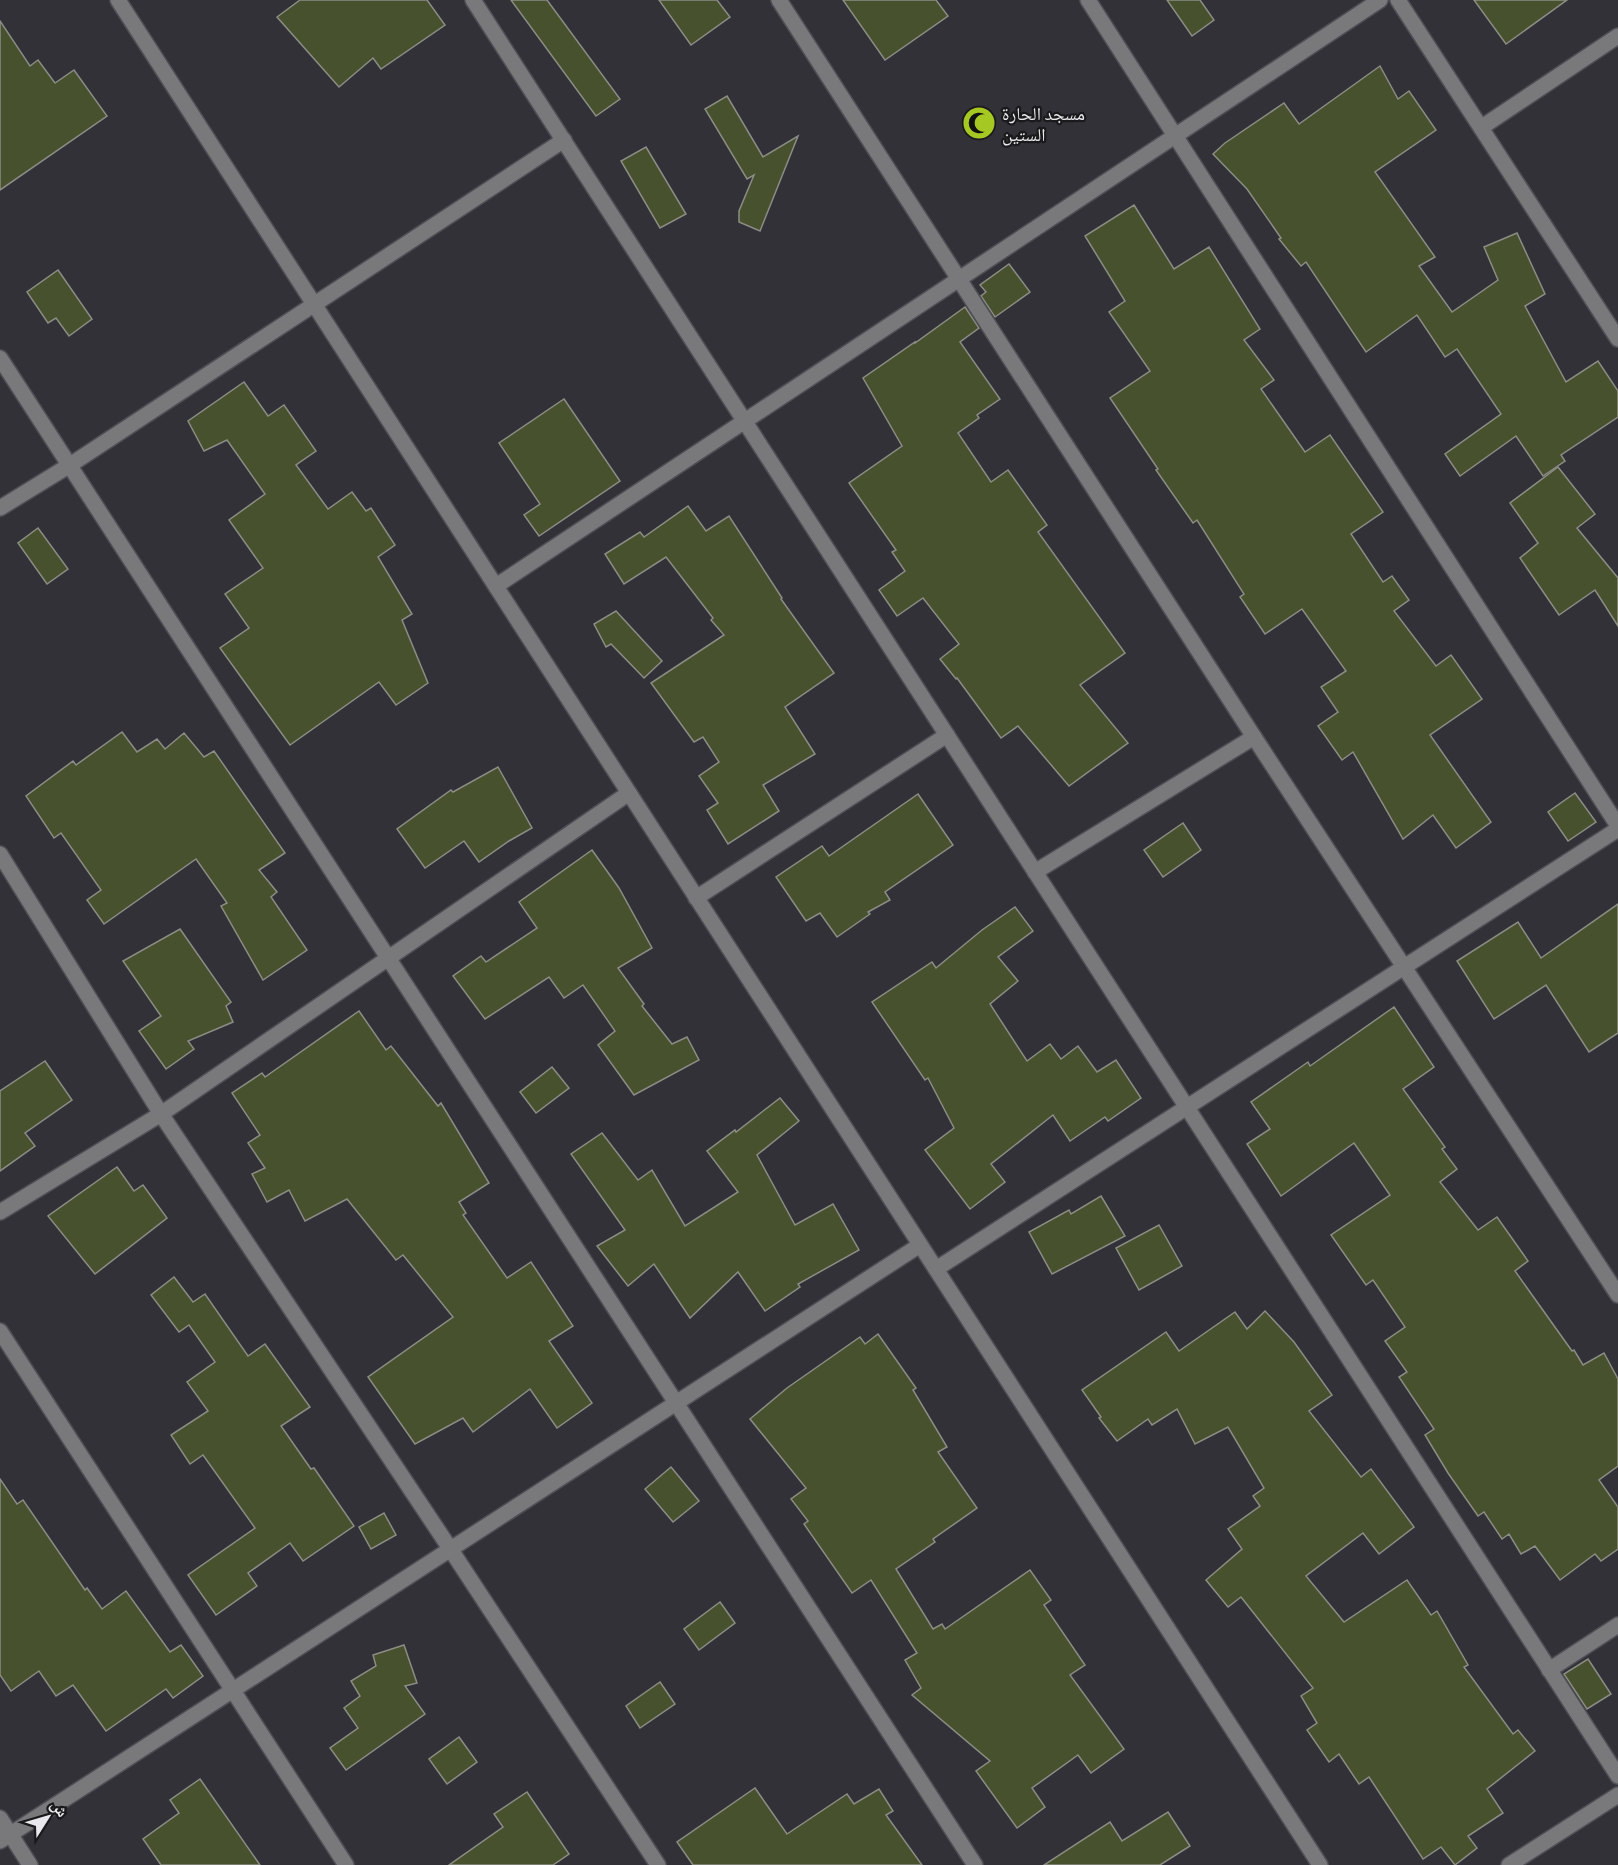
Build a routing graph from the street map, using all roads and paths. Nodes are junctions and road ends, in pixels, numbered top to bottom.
1 (118, 0) edge
2 (473, 0) edge
3 (779, 0) edge
4 (1088, 0) edge
5 (1380, 0) edge
6 (1398, 0) edge
7 (1618, 36) edge
8 (1482, 127) junction
9 (1175, 136) junction
10 (564, 140) junction
11 (960, 279) junction
12 (314, 304) junction
13 (1618, 339) edge
14 (0, 358) edge
15 (745, 420) junction
16 (70, 465) junction
17 (0, 508) edge
18 (496, 586) junction
19 (947, 735) junction
20 (1254, 737) junction
21 (629, 793) junction
22 (1618, 828) edge
23 (0, 854) edge
24 (1035, 872) junction
25 (696, 898) junction
26 (389, 958) junction
27 (1405, 967) junction
28 (1187, 1107) junction
29 (161, 1114) junction
30 (0, 1212) edge
31 (920, 1245) junction
32 (936, 1269) junction
33 (1618, 1295) edge
34 (0, 1331) edge
35 (676, 1403) junction
36 (452, 1550) junction
37 (1618, 1625) edge
38 (1549, 1670) junction
39 (233, 1691) junction
40 (1618, 1776) edge
41 (1618, 1795) edge
42 (0, 1818) edge
43 (5, 1838) edge
44 (30, 1865) edge
45 (346, 1865) edge
46 (658, 1865) edge
47 (975, 1865) edge
48 (1320, 1865) edge
49 (1509, 1865) edge

1 - 12 street
2 - 10 street
3 - 11 street
4 - 9 street
5 - 9 street
6 - 8 street
7 - 8 street
8 - 13 street
9 - 11 street
9 - 22 street
10 - 12 street
10 - 15 street
11 - 15 street
11 - 20 street
12 - 16 street
12 - 18 street
14 - 16 street
15 - 18 street
15 - 19 street
16 - 17 street
16 - 26 street
18 - 21 street
19 - 24 street
19 - 25 street
20 - 24 street
20 - 27 street
21 - 25 street
21 - 26 street
22 - 27 street
23 - 29 street
24 - 28 street
25 - 31 street
26 - 29 street
26 - 35 street
27 - 28 street
27 - 33 street
28 - 32 street
28 - 38 street
29 - 30 street
29 - 36 street
31 - 32 street
31 - 35 street
32 - 48 street
34 - 39 street
35 - 36 street
35 - 47 street
36 - 39 street
36 - 46 street
37 - 38 street
38 - 40 street
39 - 43 street
39 - 45 street
41 - 49 street
42 - 43 street
43 - 44 street

